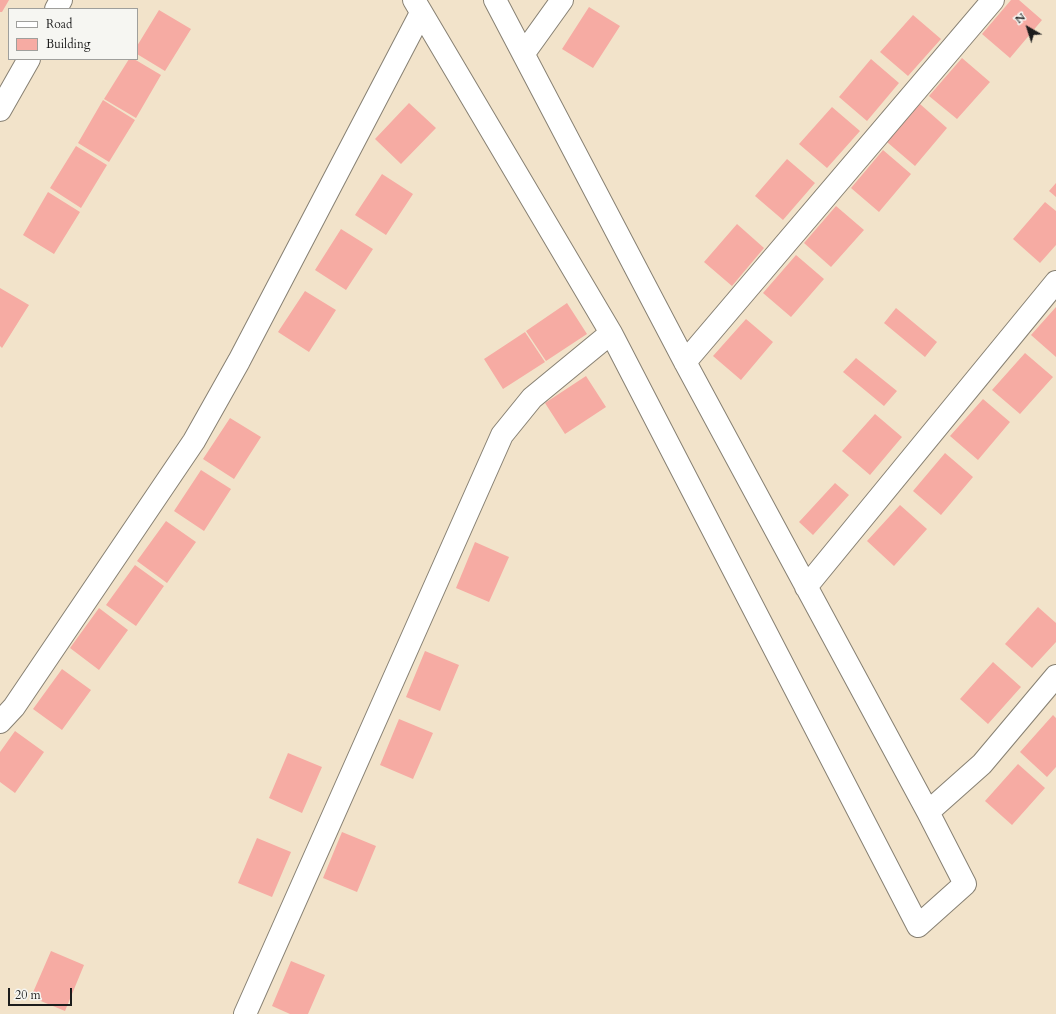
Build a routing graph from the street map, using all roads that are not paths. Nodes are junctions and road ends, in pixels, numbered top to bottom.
1 (495, 0) edge
2 (562, 0) edge
3 (993, 0) edge
4 (418, 6) edge
5 (524, 53) junction
6 (28, 60) edge
7 (0, 110) edge
8 (1056, 282) edge
9 (611, 332) junction
10 (685, 362) junction
11 (806, 587) junction
12 (1056, 676) edge
13 (0, 722) edge
14 (928, 812) junction
15 (245, 1014) edge

1 - 5 street
2 - 5 street
3 - 10 street
4 - 9 street
4 - 13 street
5 - 10 street
6 - 7 street
8 - 11 street
9 - 14 street
9 - 15 street
10 - 11 street
11 - 14 street
12 - 14 street

